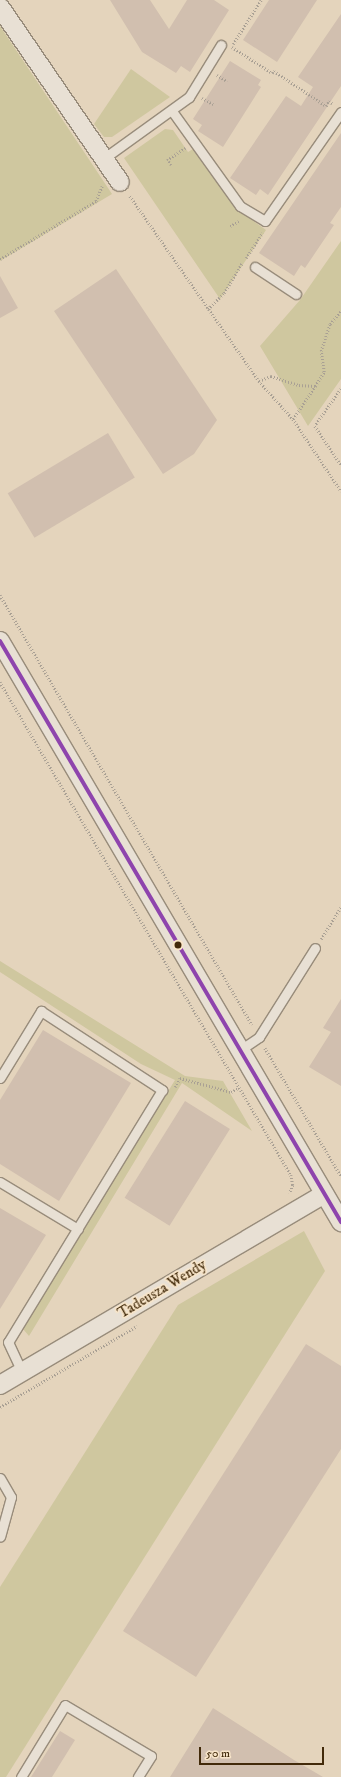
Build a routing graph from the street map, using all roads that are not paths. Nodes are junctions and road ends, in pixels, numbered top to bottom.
1 (0, 7) edge
2 (223, 44) road end
3 (338, 109) edge
4 (172, 112) junction
5 (106, 162) junction
6 (120, 182) road end
7 (255, 267) dead end
8 (296, 294) dead end
9 (0, 641) edge
10 (315, 948) road end
11 (240, 1050) junction
12 (0, 1078) edge
13 (0, 1182) edge
14 (324, 1194) junction
15 (341, 1222) edge
16 (78, 1229) junction
17 (22, 1372) junction
18 (0, 1386) edge
19 (0, 1478) edge
20 (0, 1537) edge
21 (21, 1777) edge
22 (138, 1777) edge

1 - 5 street
2 - 4 lane
3 - 4 lane
4 - 5 lane
5 - 6 street
7 - 8 lane
9 - 11 street
10 - 11 lane
11 - 14 street
12 - 16 lane
13 - 16 lane
14 - 15 street
14 - 17 street, Tadeusza Wendy
16 - 17 lane
17 - 18 street, Tadeusza Wendy
19 - 20 lane
21 - 22 lane

